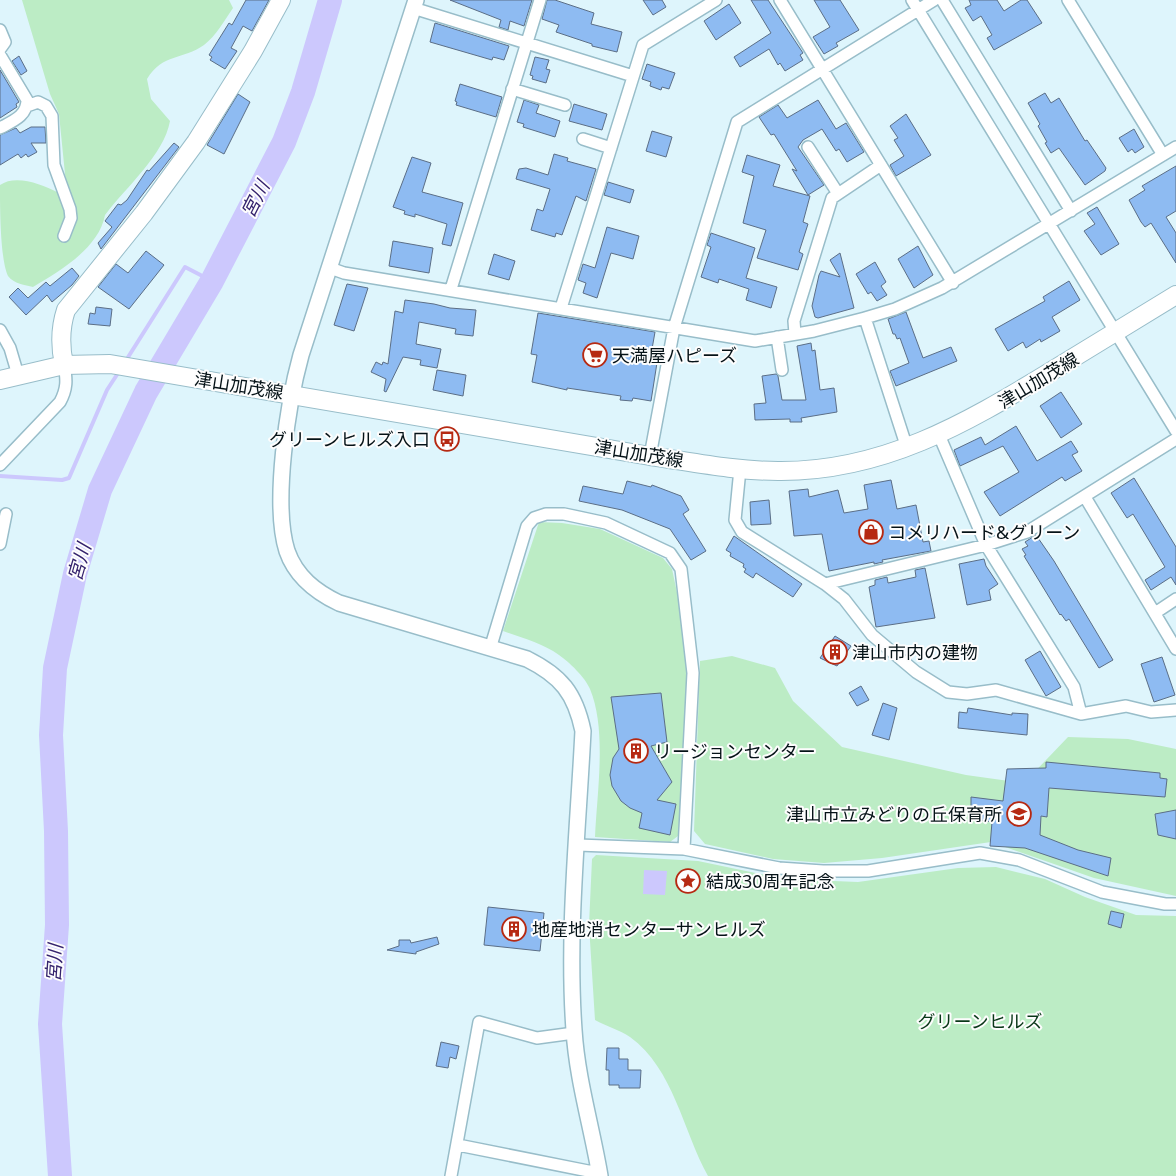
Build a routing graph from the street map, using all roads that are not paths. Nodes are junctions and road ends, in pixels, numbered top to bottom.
1 (281, 0) edge
2 (540, 0) edge
3 (780, 0) edge
4 (934, 0) edge
5 (942, 0) edge
6 (1068, 0) edge
7 (713, 1) edge
8 (414, 4) edge
9 (915, 5) edge
10 (0, 30) edge
11 (526, 43) junction
12 (0, 48) edge
13 (0, 55) edge
14 (822, 68) junction
15 (633, 76) junction
16 (512, 89) junction
17 (565, 105) dead end
18 (27, 106) junction
19 (0, 128) edge
20 (583, 139) dead end
21 (808, 147) dead end
22 (1176, 147) edge
23 (610, 148) junction
24 (1162, 155) junction
25 (881, 165) junction
26 (837, 192) junction
27 (1071, 210) junction
28 (1048, 224) junction
29 (64, 236) dead end
30 (330, 268) junction
31 (953, 282) junction
32 (451, 289) junction
33 (1176, 295) edge
34 (562, 308) junction
35 (865, 318) junction
36 (674, 328) junction
37 (0, 330) edge
38 (1115, 333) junction
39 (795, 334) junction
40 (777, 337) junction
41 (64, 365) junction
42 (782, 370) dead end
43 (18, 375) junction
44 (0, 380) edge
45 (291, 393) junction
46 (1176, 431) edge
47 (939, 435) junction
48 (1176, 440) edge
49 (907, 448) junction
50 (650, 456) junction
51 (0, 465) edge
52 (740, 469) junction
53 (1085, 497) junction
54 (6, 514) dead end
55 (0, 542) edge
56 (986, 546) junction
57 (825, 584) junction
58 (1176, 599) edge
59 (1155, 613) junction
60 (490, 649) junction
61 (1176, 649) edge
62 (1176, 710) edge
63 (1081, 714) junction
64 (578, 845) junction
65 (684, 850) junction
66 (1176, 904) edge
67 (574, 1032) junction
68 (458, 1145) junction
69 (600, 1174) edge
70 (452, 1176) edge

1 - 41 main road
2 - 11 street
3 - 14 street
4 - 9 street
5 - 27 street
6 - 24 street
7 - 15 street
8 - 11 street
8 - 30 street
9 - 14 street
9 - 28 street
10 - 12 street
11 - 15 street
11 - 16 street
13 - 18 street
14 - 25 street
14 - 36 street
15 - 23 street
16 - 17 street
16 - 32 street
18 - 19 street
18 - 29 street
20 - 23 street
21 - 26 street
22 - 24 street
23 - 34 street
24 - 27 street
25 - 26 street
25 - 31 street
26 - 39 street
27 - 28 street
28 - 31 street
28 - 38 street
30 - 32 street
30 - 45 street
31 - 35 street
32 - 34 street
33 - 38 main road, 津山加茂線
34 - 36 street
35 - 39 street
35 - 49 street
36 - 40 street
36 - 50 street
37 - 43 street
38 - 46 street
38 - 47 main road, 津山加茂線
39 - 40 street
40 - 42 street
41 - 43 main road, 津山加茂線
41 - 45 main road, 津山加茂線
41 - 51 street
43 - 44 main road, 津山加茂線
45 - 50 main road, 津山加茂線
45 - 60 street
47 - 49 main road, 津山加茂線
47 - 56 street
48 - 53 street
49 - 52 main road, 津山加茂線
50 - 52 main road, 津山加茂線
52 - 57 street
53 - 56 street
53 - 59 street
54 - 55 street
56 - 57 street
56 - 63 street
57 - 63 street
58 - 59 street
59 - 61 street
60 - 64 street
60 - 65 street
62 - 63 street
64 - 65 street
64 - 67 street
65 - 66 street
67 - 68 street
67 - 69 street
68 - 69 street
68 - 70 street

